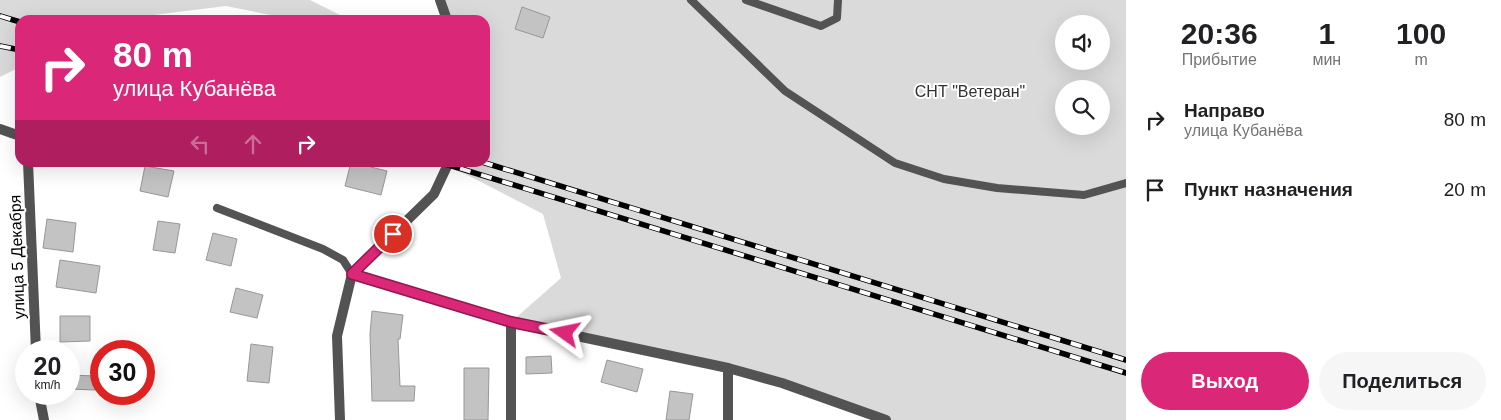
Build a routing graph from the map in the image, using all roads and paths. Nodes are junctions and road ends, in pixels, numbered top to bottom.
1 (440, 0) edge
2 (691, 0) edge
3 (746, 0) edge
4 (838, 0) edge
5 (445, 15) edge
6 (0, 129) edge
7 (15, 134) edge
8 (28, 167) edge
9 (448, 167) edge
10 (1126, 182) edge
11 (217, 208) dead end
12 (352, 274) junction
13 (511, 322) junction
14 (36, 340) edge
15 (728, 368) junction
16 (41, 405) edge
17 (44, 420) edge
18 (340, 420) edge
19 (511, 420) edge
20 (728, 420) edge
21 (886, 420) edge

1 - 5 street
2 - 10 lane
3 - 4 lane
6 - 7 street
8 - 14 street, улица 5 Декабря
9 - 12 street
11 - 12 lane
12 - 13 street
12 - 18 street
13 - 15 street
13 - 19 street
15 - 20 street
15 - 21 street
16 - 17 street

